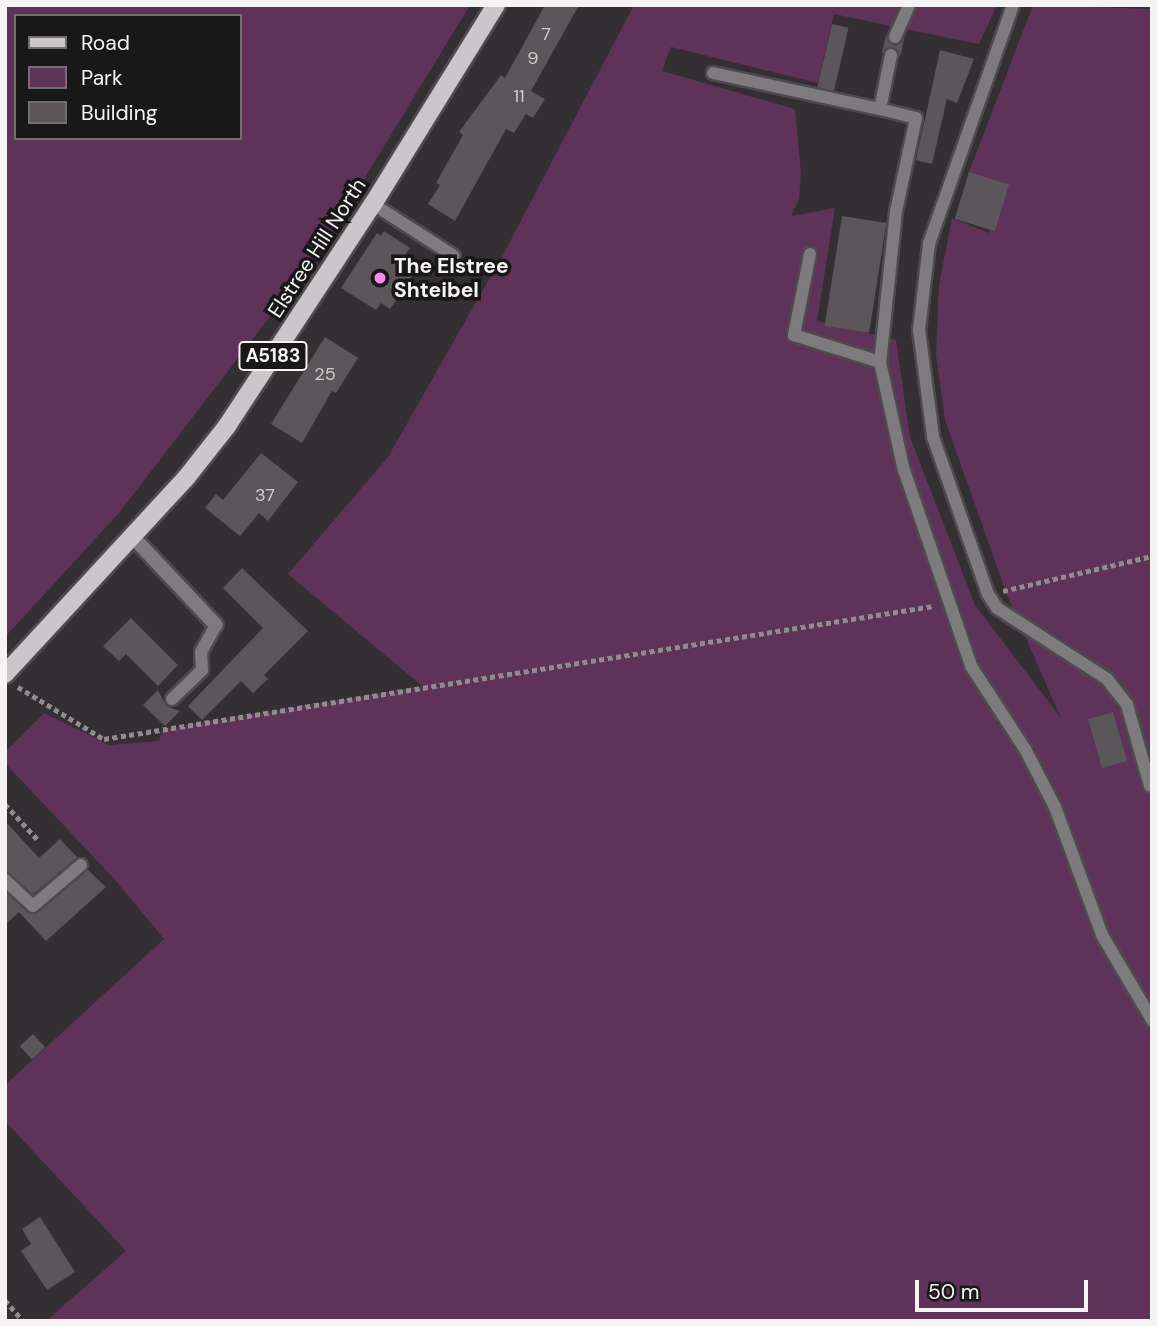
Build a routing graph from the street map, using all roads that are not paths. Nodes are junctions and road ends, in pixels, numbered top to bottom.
1 (496, 5) edge
2 (909, 5) edge
3 (1013, 5) edge
4 (895, 37) dead end
5 (891, 55) dead end
6 (713, 73) dead end
7 (880, 109) junction
8 (373, 204) junction
9 (810, 254) dead end
10 (454, 256) dead end
11 (880, 362) junction
12 (132, 536) junction
13 (216, 625) joint
14 (9, 679) edge
15 (172, 699) dead end
16 (1146, 742) edge
17 (1150, 786) dead end
18 (80, 865) dead end
19 (5, 880) edge
20 (1152, 1020) edge

1 - 8 main road, Elstree Hill North / A5183
2 - 4 lane
3 - 16 lane
5 - 7 lane
6 - 7 lane
7 - 11 lane
8 - 10 lane
8 - 12 main road, Elstree Hill North / A5183
9 - 11 lane
11 - 20 lane
12 - 13 street
12 - 14 main road, Elstree Hill North / A5183
13 - 15 lane
16 - 17 lane
18 - 19 lane

